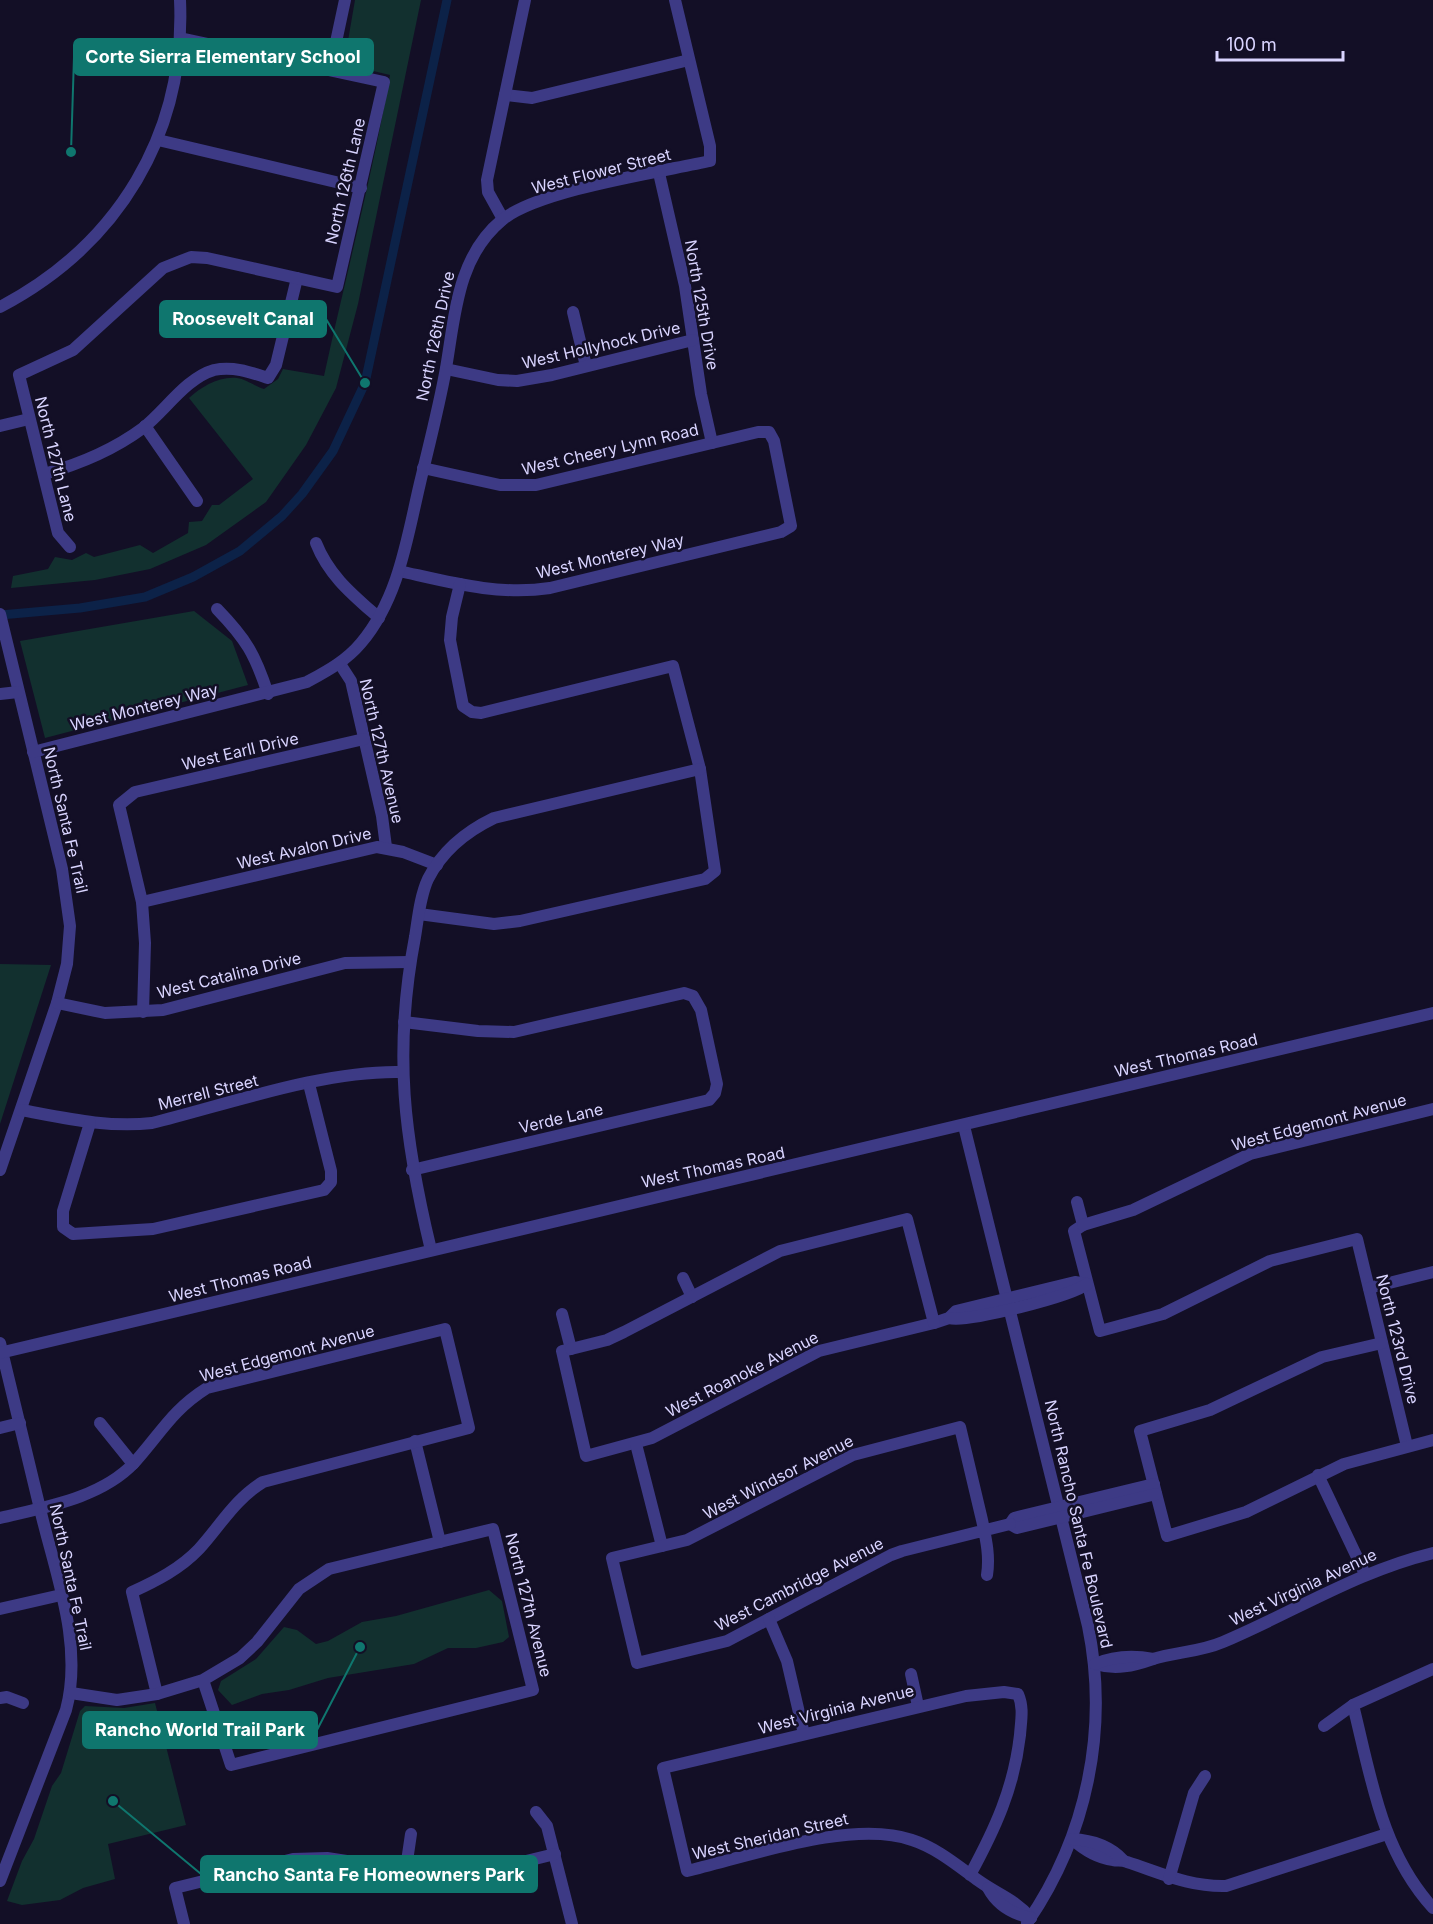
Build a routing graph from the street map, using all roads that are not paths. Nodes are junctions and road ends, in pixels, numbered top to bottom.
1 (180, 0) edge
2 (345, 0) edge
3 (525, 0) edge
4 (675, 0) edge
5 (180, 38) junction
6 (689, 60) junction
7 (330, 70) junction
8 (505, 95) junction
9 (158, 140) junction
10 (659, 173) junction
11 (362, 188) junction
12 (503, 219) junction
13 (297, 278) junction
14 (0, 306) edge
15 (573, 312) dead end
16 (693, 340) junction
17 (586, 366) junction
18 (446, 369) junction
19 (29, 419) junction
20 (0, 426) edge
21 (145, 426) junction
22 (712, 443) junction
23 (423, 468) junction
24 (44, 474) junction
25 (197, 501) dead end
26 (791, 526) joint
27 (316, 543) dead end
28 (70, 547) dead end
29 (399, 571) junction
30 (460, 584) junction
31 (217, 609) dead end
32 (1, 618) edge
33 (379, 618) junction
34 (340, 664) junction
35 (18, 692) junction
36 (268, 693) junction
37 (0, 694) edge
38 (364, 739) junction
39 (33, 752) junction
40 (700, 769) junction
41 (386, 847) junction
42 (437, 866) junction
43 (142, 902) junction
44 (419, 914) junction
45 (410, 962) junction
46 (57, 1003) junction
47 (143, 1012) junction
48 (1433, 1013) edge
49 (404, 1022) junction
50 (402, 1072) junction
51 (309, 1084) junction
52 (1433, 1109) edge
53 (21, 1110) junction
54 (90, 1123) junction
55 (964, 1126) junction
56 (0, 1170) edge
57 (412, 1170) junction
58 (1077, 1202) dead end
59 (1083, 1225) junction
60 (431, 1250) junction
61 (1433, 1272) edge
62 (682, 1278) dead end
63 (1087, 1284) junction
64 (1369, 1288) junction
65 (692, 1297) junction
66 (1008, 1304) junction
67 (562, 1314) dead end
68 (934, 1323) junction
69 (1382, 1343) junction
70 (571, 1349) junction
71 (1, 1350) edge
72 (20, 1423) junction
73 (100, 1423) dead end
74 (0, 1428) edge
75 (1433, 1440) edge
76 (415, 1442) junction
77 (636, 1444) junction
78 (1407, 1446) junction
79 (132, 1464) junction
80 (1318, 1475) junction
81 (1155, 1489) junction
82 (40, 1508) junction
83 (1060, 1512) junction
84 (0, 1518) edge
85 (984, 1531) junction
86 (440, 1542) junction
87 (662, 1546) junction
88 (1433, 1553) edge
89 (1365, 1574) junction
90 (987, 1575) dead end
91 (61, 1594) junction
92 (0, 1609) edge
93 (769, 1619) junction
94 (637, 1663) joint
95 (1095, 1664) junction
96 (1433, 1669) edge
97 (911, 1674) dead end
98 (203, 1680) junction
99 (71, 1693) junction
100 (157, 1694) junction
101 (0, 1698) edge
102 (23, 1703) dead end
103 (1353, 1705) junction
104 (918, 1706) junction
105 (1324, 1726) dead end
106 (804, 1734) junction
107 (1205, 1776) dead end
108 (536, 1812) dead end
109 (411, 1834) dead end
110 (1387, 1834) junction
111 (1072, 1839) junction
112 (555, 1854) junction
113 (2, 1868) edge
114 (406, 1868) junction
115 (687, 1871) joint
116 (970, 1875) junction
117 (1169, 1879) junction
118 (0, 1881) edge
119 (1433, 1908) edge
120 (1028, 1921) edge
121 (184, 1924) edge
122 (572, 1924) edge

1 - 5 street
2 - 7 street
3 - 8 street
4 - 6 street
5 - 7 street
5 - 9 street
6 - 8 street
6 - 10 street, West Flower Street
7 - 11 street, North 126th Lane
8 - 12 street
9 - 11 street
9 - 14 street
10 - 12 street, West Flower Street
10 - 16 street, North 125th Drive
11 - 13 street, North 126th Lane
12 - 18 street, North 126th Drive
13 - 19 street, North 127th Lane
13 - 21 street
15 - 17 street
16 - 17 street, West Hollyhock Drive
16 - 22 street, North 125th Drive
17 - 18 street, West Hollyhock Drive
18 - 23 street, North 126th Drive
19 - 20 street
19 - 24 street, North 127th Lane
21 - 24 street
21 - 25 street
22 - 23 street, West Cheery Lynn Road
22 - 26 street, West Cheery Lynn Road
23 - 29 street, North 126th Drive
24 - 28 street, North 127th Lane
26 - 30 street, West Monterey Way
27 - 33 street
29 - 30 street, West Monterey Way
29 - 33 street, North 126th Drive
30 - 40 street
31 - 36 street
32 - 35 street, North Santa Fe Trail
33 - 34 street, West Monterey Way
34 - 36 street, West Monterey Way
34 - 38 street, North 127th Avenue
35 - 37 street
35 - 39 street, North Santa Fe Trail
36 - 39 street, West Monterey Way
38 - 41 street, North 127th Avenue
38 - 43 street, West Earll Drive
39 - 46 street, North Santa Fe Trail
40 - 42 street
40 - 44 street
41 - 42 street, West Avalon Drive
41 - 43 street, West Avalon Drive
42 - 44 street
43 - 47 street
44 - 45 street
45 - 47 street, West Catalina Drive
45 - 49 street
46 - 47 street, West Catalina Drive
46 - 53 street, North Santa Fe Trail
48 - 55 street, West Thomas Road
49 - 50 street
49 - 57 street, Verde Lane
50 - 51 street, Merrell Street
50 - 57 street
51 - 54 street, Merrell Street
51 - 54 street
52 - 59 street, West Edgemont Avenue
53 - 54 street, Merrell Street
53 - 56 street, North Santa Fe Trail
55 - 60 street, West Thomas Road
55 - 66 street, North Rancho Santa Fe Boulevard
57 - 60 street
58 - 59 street
59 - 63 street
60 - 71 street, West Thomas Road
61 - 64 street
62 - 65 street
63 - 64 street, North 123rd Drive
63 - 66 street, West Roanoke Avenue
64 - 69 street, North 123rd Drive
65 - 68 street
65 - 70 street
66 - 68 street, West Roanoke Avenue
66 - 83 street, North Rancho Santa Fe Boulevard
67 - 70 street
68 - 77 street, West Roanoke Avenue
69 - 78 street, North 123rd Drive
69 - 81 street
70 - 77 street, West Roanoke Avenue
71 - 72 street, North Santa Fe Trail
72 - 74 street
72 - 82 street, North Santa Fe Trail
73 - 79 street
75 - 78 street
76 - 79 street, West Edgemont Avenue
76 - 86 street
76 - 100 street
77 - 87 street
78 - 80 street
79 - 82 street, West Edgemont Avenue
80 - 81 street
80 - 89 street
81 - 83 street, West Cambridge Avenue
82 - 84 street, West Edgemont Avenue
82 - 91 street, North Santa Fe Trail
83 - 85 street, West Cambridge Avenue
83 - 95 street, North Rancho Santa Fe Boulevard
85 - 87 street, West Windsor Avenue
85 - 90 street
85 - 93 street, West Cambridge Avenue
86 - 98 street
86 - 98 street, North 127th Avenue
87 - 94 street, West Windsor Avenue
88 - 89 street, West Virginia Avenue
89 - 95 street, West Virginia Avenue
91 - 92 street
91 - 99 street, North Santa Fe Trail
93 - 94 street, West Cambridge Avenue
93 - 106 street
95 - 111 street, North Rancho Santa Fe Boulevard
96 - 103 street
97 - 104 street
98 - 100 street
99 - 100 street
99 - 113 street, North Santa Fe Trail
101 - 102 street
103 - 105 street
103 - 110 street
104 - 106 street, West Virginia Avenue
104 - 116 street, West Virginia Avenue
106 - 115 street, West Virginia Avenue
107 - 117 street
108 - 112 street
109 - 114 street
110 - 117 street
110 - 119 street
111 - 117 street
111 - 120 street, North Rancho Santa Fe Boulevard
112 - 114 street
112 - 122 street
113 - 118 street, North Santa Fe Trail
114 - 121 street
115 - 116 street, West Sheridan Street
116 - 120 street, West Sheridan Street

